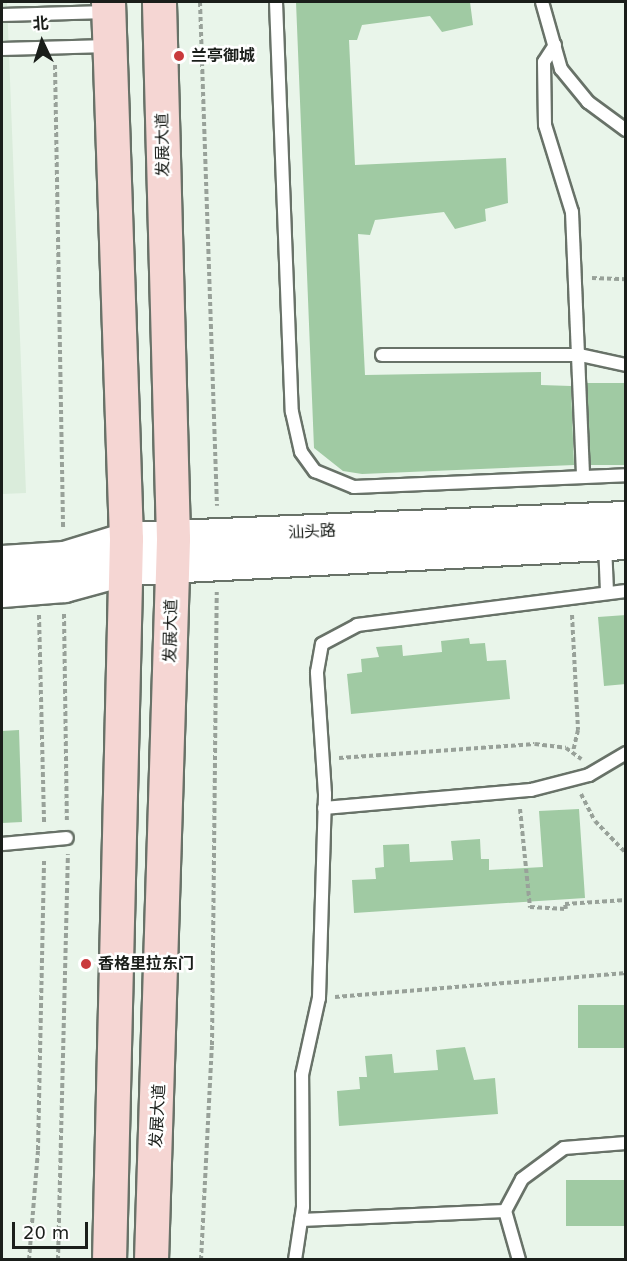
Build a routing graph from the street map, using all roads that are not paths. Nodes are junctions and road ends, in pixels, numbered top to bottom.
1 (159, 2) edge
2 (276, 2) edge
3 (542, 2) edge
4 (108, 7) edge
5 (2, 15) edge
6 (555, 45) junction
7 (109, 46) junction
8 (2, 50) edge
9 (626, 130) edge
10 (382, 355) dead end
11 (580, 355) junction
12 (626, 365) edge
13 (626, 475) edge
14 (583, 477) junction
15 (615, 530) edge
16 (173, 551) junction
17 (126, 553) junction
18 (2, 562) edge
19 (55, 577) junction
20 (2, 590) edge
21 (626, 591) edge
22 (607, 592) junction
23 (626, 753) edge
24 (324, 808) junction
25 (68, 838) road end
26 (2, 844) edge
27 (626, 1143) edge
28 (505, 1211) junction
29 (301, 1220) junction
30 (110, 1260) edge
31 (151, 1260) edge
32 (294, 1260) edge
33 (519, 1260) edge

1 - 16 main road, 发展大道
2 - 14 lane
3 - 6 lane
4 - 5 lane
4 - 7 main road
6 - 9 lane
6 - 11 lane
7 - 8 lane
7 - 17 main road
10 - 11 lane
11 - 12 lane
11 - 14 lane
13 - 14 lane
15 - 16 street, 汕头路
15 - 22 lane
16 - 17 street, 汕头路
16 - 31 main road, 发展大道
17 - 19 street, 汕头路
17 - 30 main road
18 - 19 street, 汕头路
19 - 20 street, 汕头路
21 - 22 lane
22 - 24 lane
23 - 24 lane
24 - 29 lane
25 - 26 lane
27 - 28 lane
28 - 29 lane
28 - 33 lane
29 - 32 lane

